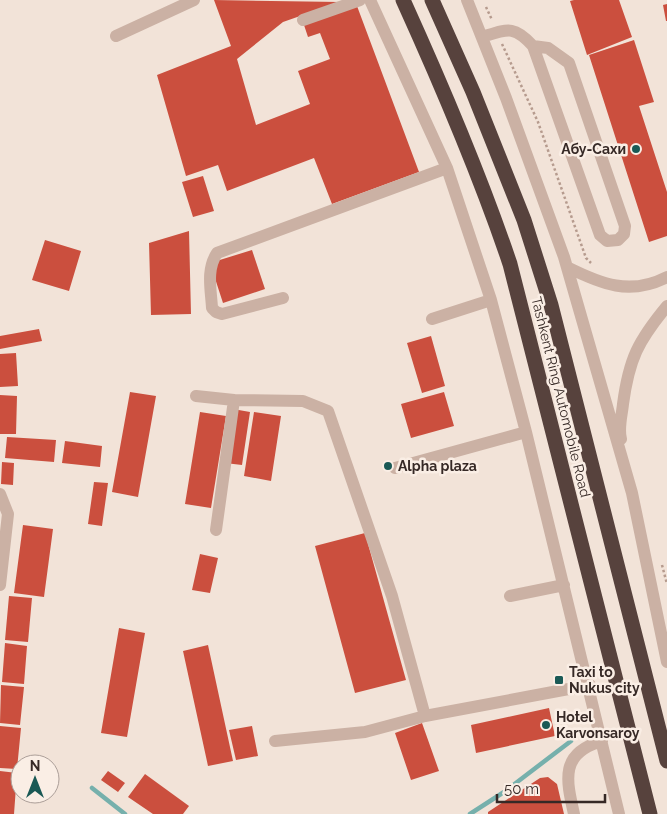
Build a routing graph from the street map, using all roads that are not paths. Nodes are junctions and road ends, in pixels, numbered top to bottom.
1 (194, 0) edge
2 (360, 0) edge
3 (370, 0) edge
4 (403, 0) edge
5 (467, 0) edge
6 (433, 2) edge
7 (411, 17) junction
8 (303, 20) dead end
9 (116, 36) dead end
10 (482, 37) junction
11 (533, 46) junction
12 (446, 168) junction
13 (567, 267) junction
14 (667, 277) edge
15 (283, 298) dead end
16 (491, 300) junction
17 (667, 306) edge
18 (432, 319) dead end
19 (196, 396) dead end
20 (234, 400) junction
21 (526, 432) junction
22 (395, 468) dead end
23 (632, 493) junction
24 (0, 494) edge
25 (216, 530) dead end
26 (0, 585) edge
27 (564, 585) junction
28 (510, 596) dead end
29 (664, 637) edge
30 (667, 662) edge
31 (590, 685) junction
32 (425, 716) junction
33 (275, 742) dead end
34 (602, 742) junction
35 (667, 761) edge
36 (574, 814) edge
37 (619, 814) edge
38 (650, 814) edge

1 - 9 street
2 - 8 street
3 - 12 street
4 - 7 highway, Tashkent Ring Automobile Road
5 - 10 street
6 - 7 highway
6 - 35 highway, Tashkent Ring Automobile Road
7 - 38 highway, Tashkent Ring Automobile Road
10 - 11 street
10 - 13 street
11 - 11 street
12 - 15 street
12 - 16 street
13 - 14 street
13 - 23 street
16 - 18 street
16 - 21 street
17 - 23 street
19 - 20 street
20 - 25 street
20 - 32 street
21 - 22 street
21 - 27 street
23 - 29 street
24 - 26 street
27 - 28 street
27 - 31 street
29 - 30 street
31 - 32 street
31 - 34 street
32 - 33 street
34 - 36 street
34 - 37 street

